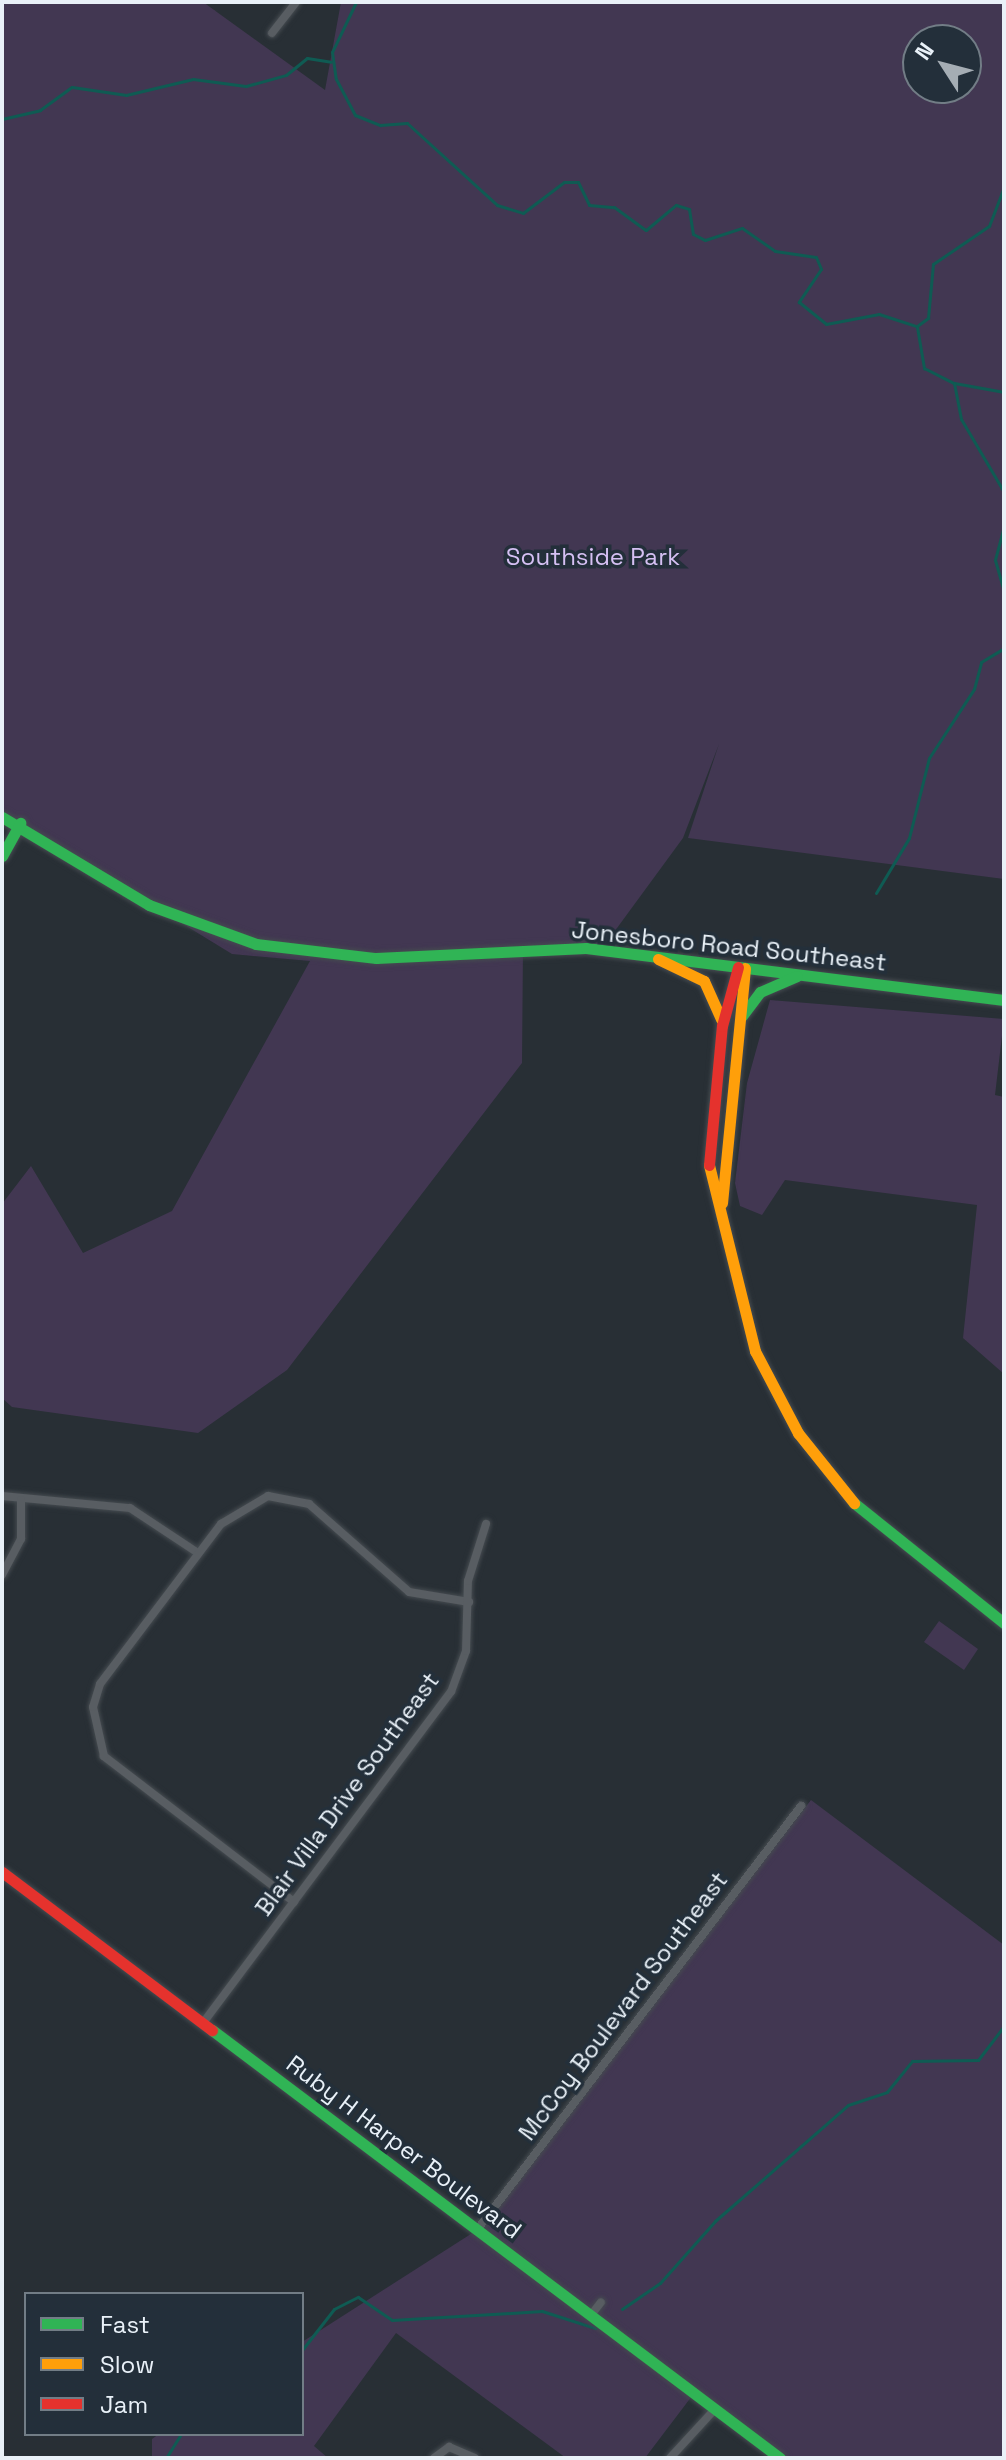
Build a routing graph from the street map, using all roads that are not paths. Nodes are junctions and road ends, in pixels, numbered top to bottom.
1 (296, 2) edge
2 (272, 33) dead end
3 (2, 817) edge
4 (20, 823) junction
5 (2, 856) edge
6 (654, 956) junction
7 (742, 968) junction
8 (798, 975) junction
9 (1004, 1000) edge
10 (722, 1026) junction
11 (738, 1028) junction
12 (715, 1071) junction
13 (734, 1074) junction
14 (722, 1212) junction
15 (2, 1496) edge
16 (21, 1500) junction
17 (486, 1524) dead end
18 (198, 1553) junction
19 (2, 1575) edge
20 (469, 1602) junction
21 (1004, 1623) edge
22 (801, 1806) dead end
23 (2, 1872) edge
24 (294, 1902) junction
25 (203, 2023) junction
26 (477, 2230) junction
27 (601, 2302) dead end
28 (591, 2315) junction
29 (715, 2409) junction
30 (434, 2458) edge
31 (475, 2458) edge
32 (670, 2458) edge
33 (780, 2458) edge

1 - 2 street
3 - 4 street, Jonesboro Road Southeast
4 - 5 street
4 - 6 street, Jonesboro Road Southeast
6 - 7 street, Jonesboro Road Southeast
6 - 10 street
7 - 8 street, Jonesboro Road Southeast
7 - 10 street
7 - 11 street
8 - 9 street, Jonesboro Road Southeast
8 - 11 street
10 - 12 street
11 - 13 street
12 - 13 street
12 - 14 street
13 - 14 street
14 - 21 street
15 - 16 street
16 - 18 street
16 - 19 street
17 - 20 street, Blair Villa Drive Southeast
18 - 20 street
18 - 24 street
20 - 24 street, Blair Villa Drive Southeast
22 - 26 street, McCoy Boulevard Southeast
23 - 25 street, Ruby H Harper Boulevard
24 - 25 street, Blair Villa Drive Southeast
25 - 26 street, Ruby H Harper Boulevard
26 - 28 street, Ruby H Harper Boulevard
27 - 28 street
28 - 29 street, Ruby H Harper Boulevard
29 - 32 street
29 - 33 street, Ruby H Harper Boulevard
30 - 31 street

